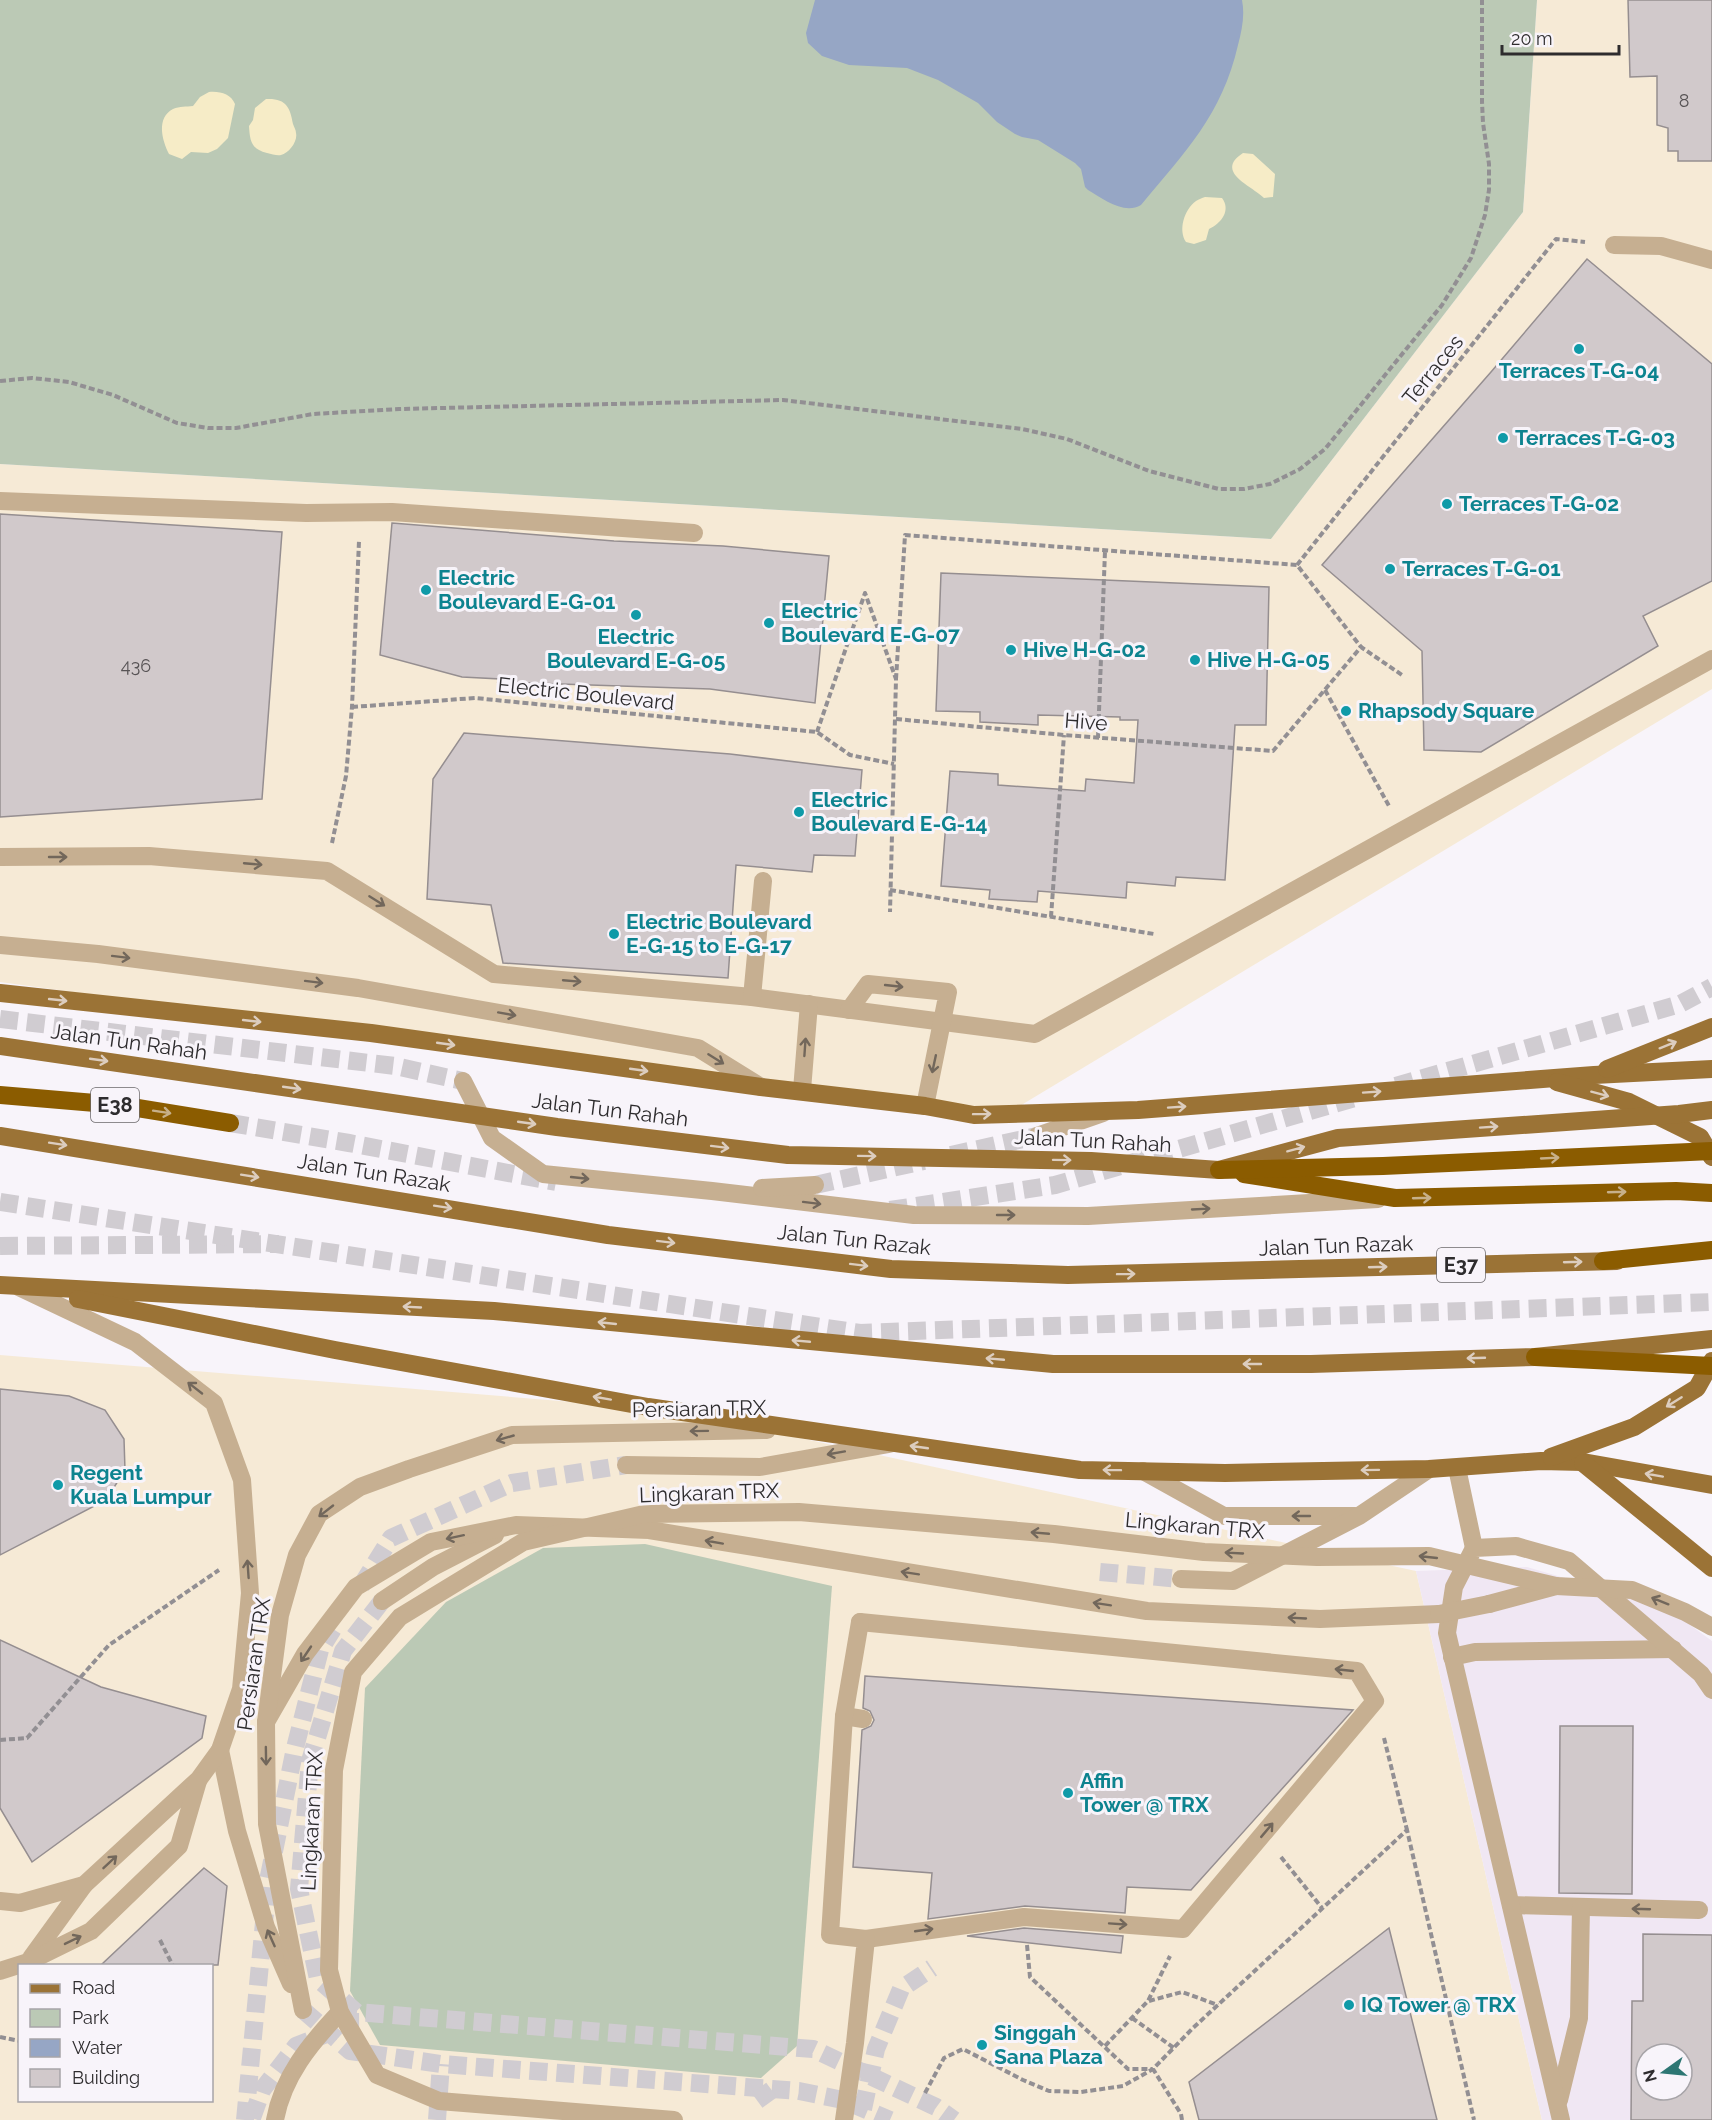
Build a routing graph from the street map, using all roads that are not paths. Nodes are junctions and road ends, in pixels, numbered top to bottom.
1 (1614, 245) road end
2 (1712, 260) edge
3 (0, 501) edge
4 (694, 532) dead end
5 (1712, 659) edge
6 (0, 857) edge
7 (764, 881) dead end
8 (0, 945) edge
9 (0, 993) edge
10 (752, 997) junction
11 (809, 1004) junction
12 (849, 1010) junction
13 (943, 1022) junction
14 (1712, 1027) edge
15 (0, 1046) edge
16 (1712, 1069) edge
17 (1594, 1075) junction
18 (1543, 1079) junction
19 (463, 1081) dead end
20 (761, 1087) junction
21 (802, 1090) junction
22 (0, 1095) edge
23 (925, 1106) junction
24 (1110, 1110) junction
25 (1712, 1110) edge
26 (230, 1123) tunnel mouth
27 (0, 1136) edge
28 (1037, 1136) tunnel mouth
29 (1712, 1151) edge
30 (1712, 1157) edge
31 (1219, 1170) junction
32 (1712, 1183) edge
33 (815, 1185) tunnel mouth
34 (712, 1191) junction
35 (1676, 1191) junction
36 (1712, 1193) edge
37 (1395, 1198) junction
38 (1712, 1250) edge
39 (1712, 1258) edge
40 (1603, 1261) junction
41 (0, 1285) edge
42 (19, 1287) junction
43 (1712, 1339) edge
44 (1535, 1357) junction
45 (1712, 1361) edge
46 (1712, 1366) edge
47 (800, 1429) junction
48 (894, 1443) junction
49 (1541, 1461) junction
50 (1583, 1462) junction
51 (626, 1465) tunnel mouth
52 (1457, 1468) junction
53 (1429, 1469) junction
54 (1143, 1471) junction
55 (1712, 1485) edge
56 (1359, 1516) junction
57 (516, 1525) junction
58 (1474, 1548) junction
59 (1712, 1568) edge
60 (1181, 1579) tunnel mouth
61 (1556, 1586) junction
62 (382, 1601) tunnel mouth
63 (1712, 1627) edge
64 (1672, 1649) junction
65 (1452, 1657) junction
66 (1712, 1690) edge
67 (844, 1716) junction
68 (863, 1719) dead end
69 (266, 1722) junction
70 (220, 1750) junction
71 (199, 1779) junction
72 (84, 1885) junction
73 (0, 1901) edge
74 (1511, 1905) junction
75 (1581, 1907) junction
76 (1699, 1910) dead end
77 (866, 1938) junction
78 (28, 1962) junction
79 (22, 1964) edge
80 (18, 1965) edge
81 (0, 1971) edge
82 (340, 2012) junction
83 (1559, 2112) edge
84 (275, 2120) edge
85 (674, 2120) edge
86 (844, 2120) tunnel mouth

1 - 2 street
3 - 4 street
5 - 13 street
6 -> 10 street
7 - 10 street
8 -> 20 street
9 -> 20 main road
10 - 11 street
11 - 12 street
21 -> 11 street
12 - 13 street
12 -> 13 street
13 -> 23 street
17 -> 14 main road
15 -> 31 main road, Jalan Tun Rahah, bridge
16 - 17 main road
17 - 18 main road
24 -> 18 main road
18 -> 30 main road
19 -> 34 street
20 - 21 main road
21 - 23 main road
22 -> 26 highway, E38
23 -> 24 main road
24 - 28 street
31 -> 25 main road, Jalan Tun Rahah, bridge
27 -> 40 main road, Jalan Tun Razak / E37
31 -> 29 highway, bridge
31 - 37 highway, bridge
32 - 35 highway
33 - 34 street
34 -> 37 street
35 - 36 highway
37 -> 35 highway
38 - 40 highway
39 - 40 main road, Jalan Tun Razak / E37
41 - 42 main road
44 -> 42 main road
47 -> 42 main road
70 -> 42 street
43 - 44 main road, bridge
44 - 46 highway, bridge
45 -> 49 main road
47 - 48 main road
47 -> 69 street, Persiaran TRX
48 -> 51 street
54 -> 48 main road
49 - 50 main road
49 - 52 main road
55 -> 50 main road
50 - 59 main road
52 - 53 main road
52 - 58 street
53 -> 54 main road
53 - 56 street
56 -> 54 street
56 - 60 street
61 -> 57 street, bridge
57 - 62 street
57 -> 69 street
58 - 64 street
58 - 65 street
63 -> 61 street, Lingkaran TRX, bridge
61 -> 82 street, Lingkaran TRX, bridge
64 - 65 street
64 - 66 street
65 - 74 street
67 - 68 street
67 - 77 street, bridge
77 -> 67 street, bridge
69 -> 70 street, Persiaran TRX
70 - 71 street
72 -> 71 street
78 -> 71 street
72 - 73 street
72 - 78 street
74 - 75 street
74 - 83 street
76 -> 75 street
75 - 83 street
77 - 86 street, bridge
78 - 79 street
80 - 81 street
82 - 84 street, bridge
82 - 85 street, Lingkaran TRX, bridge

